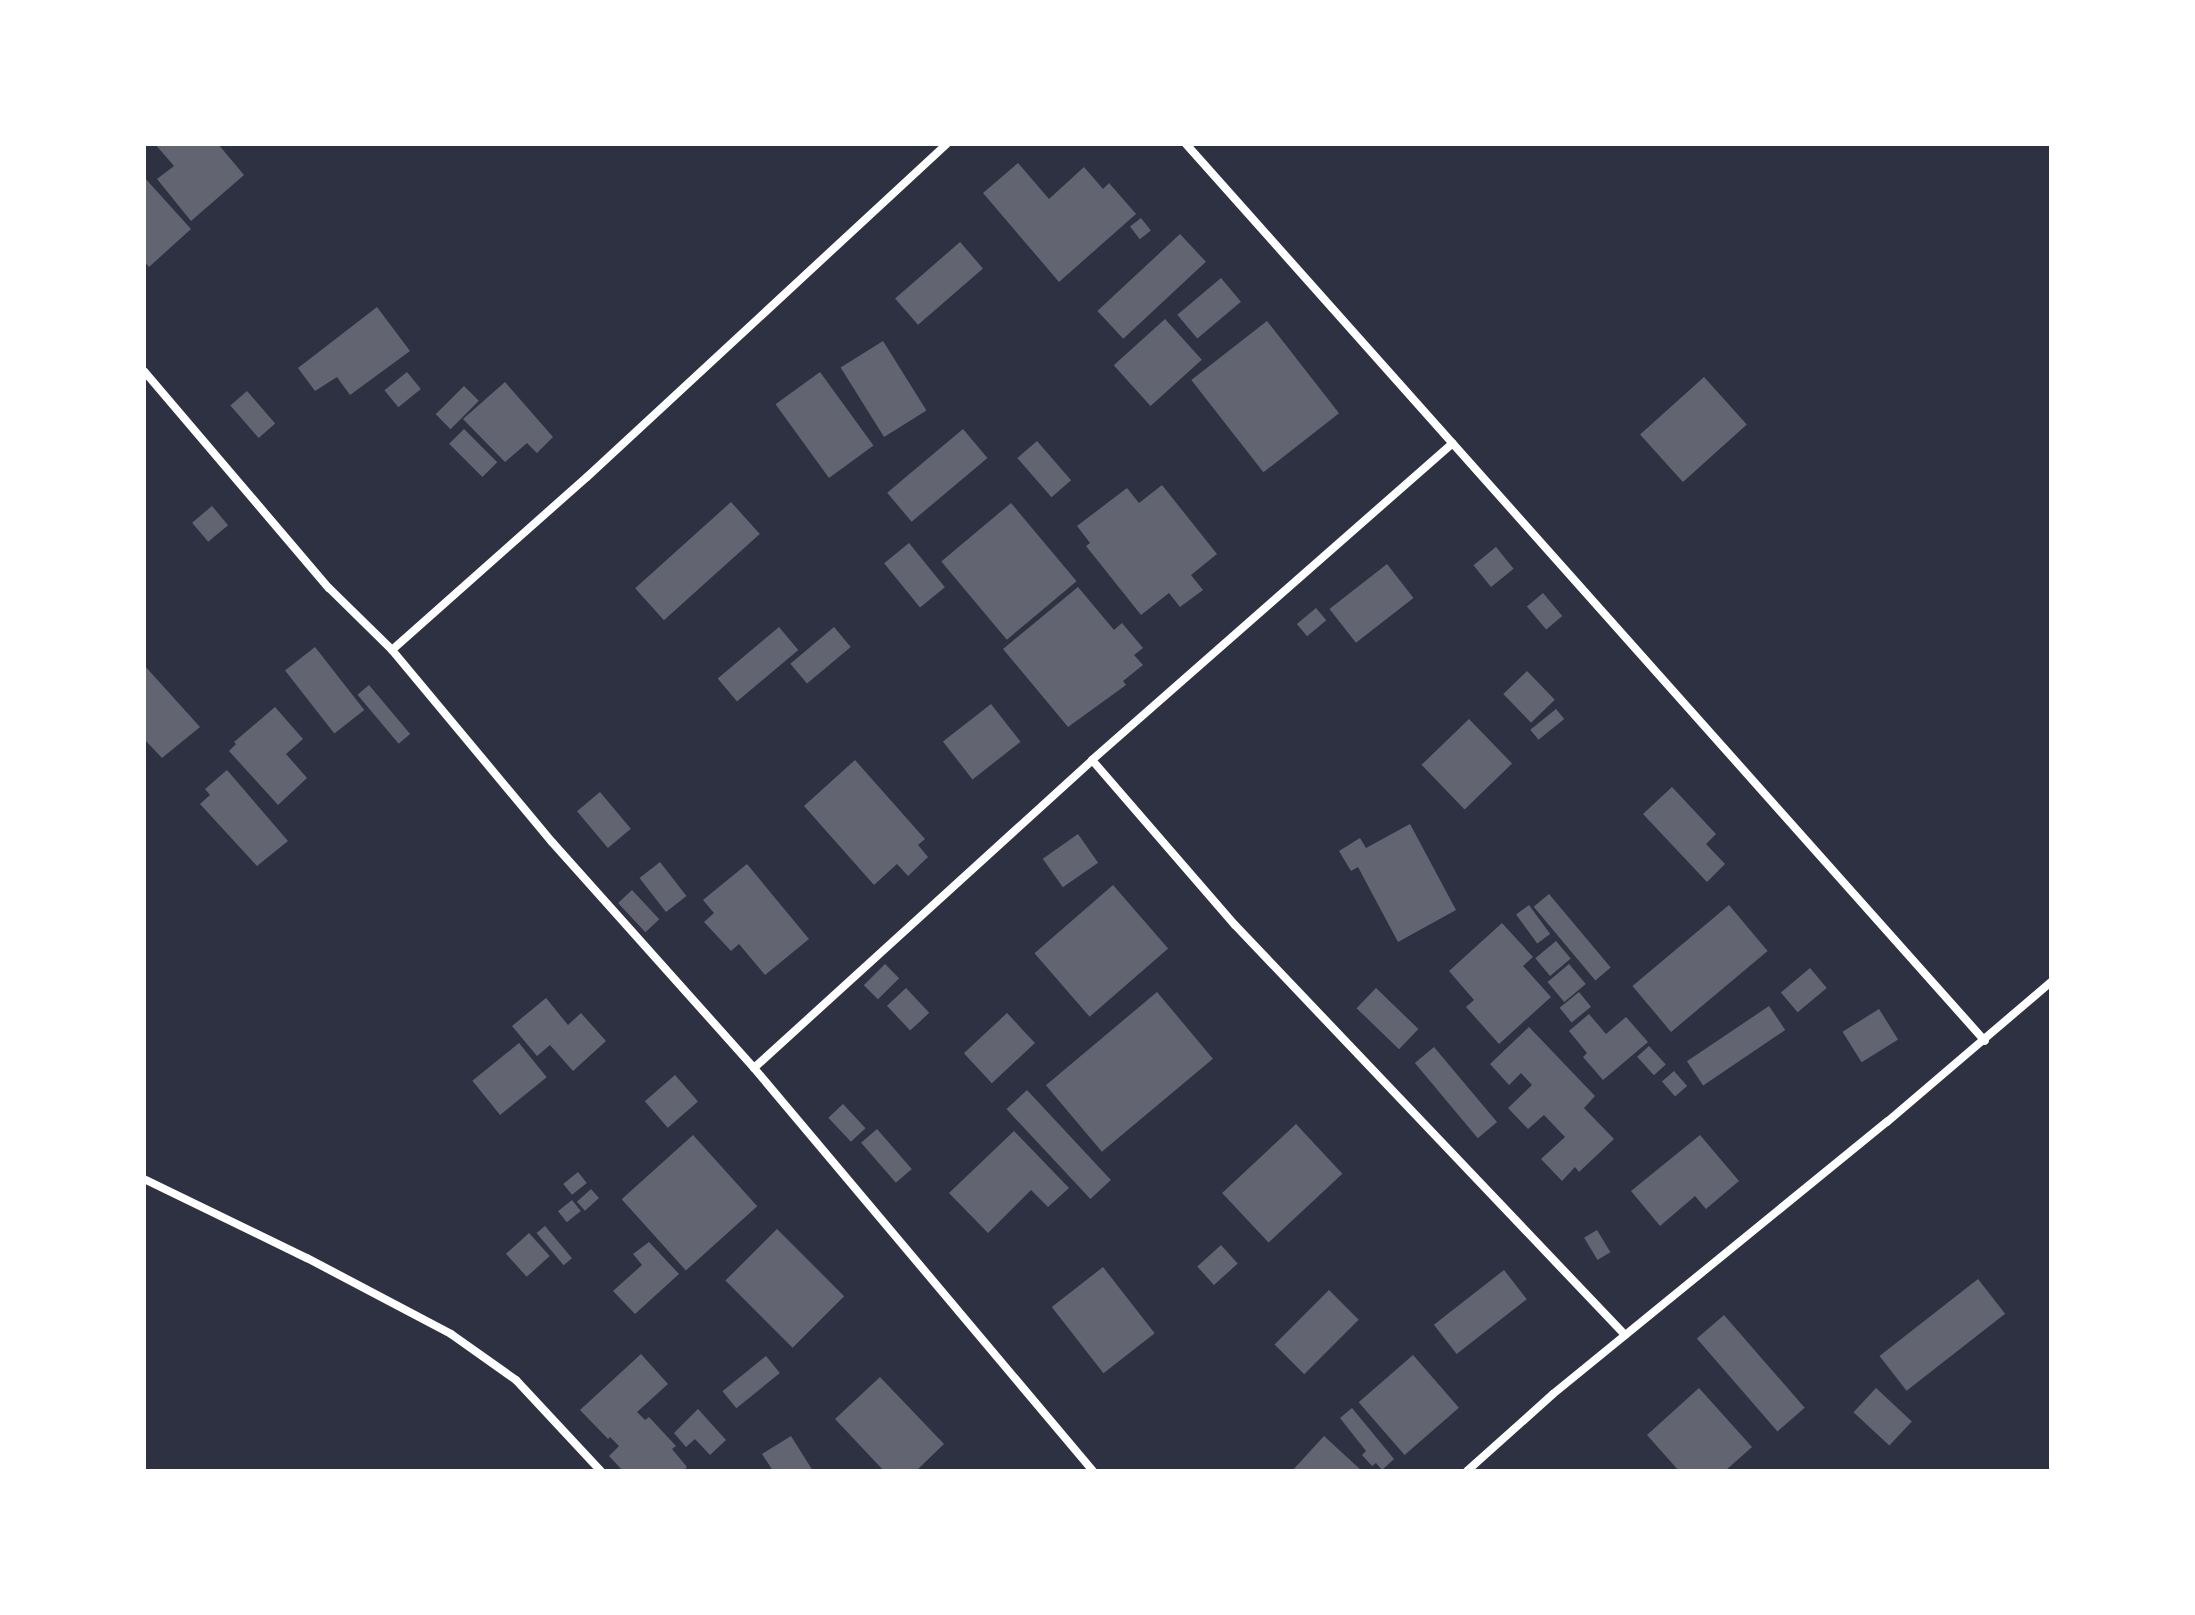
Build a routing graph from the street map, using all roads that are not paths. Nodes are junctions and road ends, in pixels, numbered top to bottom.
1 (946, 144) edge
2 (1186, 144) edge
3 (144, 371) edge
4 (1453, 443) junction
5 (392, 650) junction
6 (1092, 760) junction
7 (2051, 982) edge
8 (1985, 1041) junction
9 (754, 1068) junction
10 (144, 1179) edge
11 (1625, 1335) junction
12 (598, 1470) edge
13 (1093, 1471) edge
14 (1467, 1471) edge

1 - 5 street
2 - 4 street
3 - 5 street
4 - 6 street
4 - 8 street
5 - 9 street
6 - 9 street
6 - 11 street
7 - 8 street
8 - 11 street
9 - 13 street
10 - 12 street
11 - 14 street

